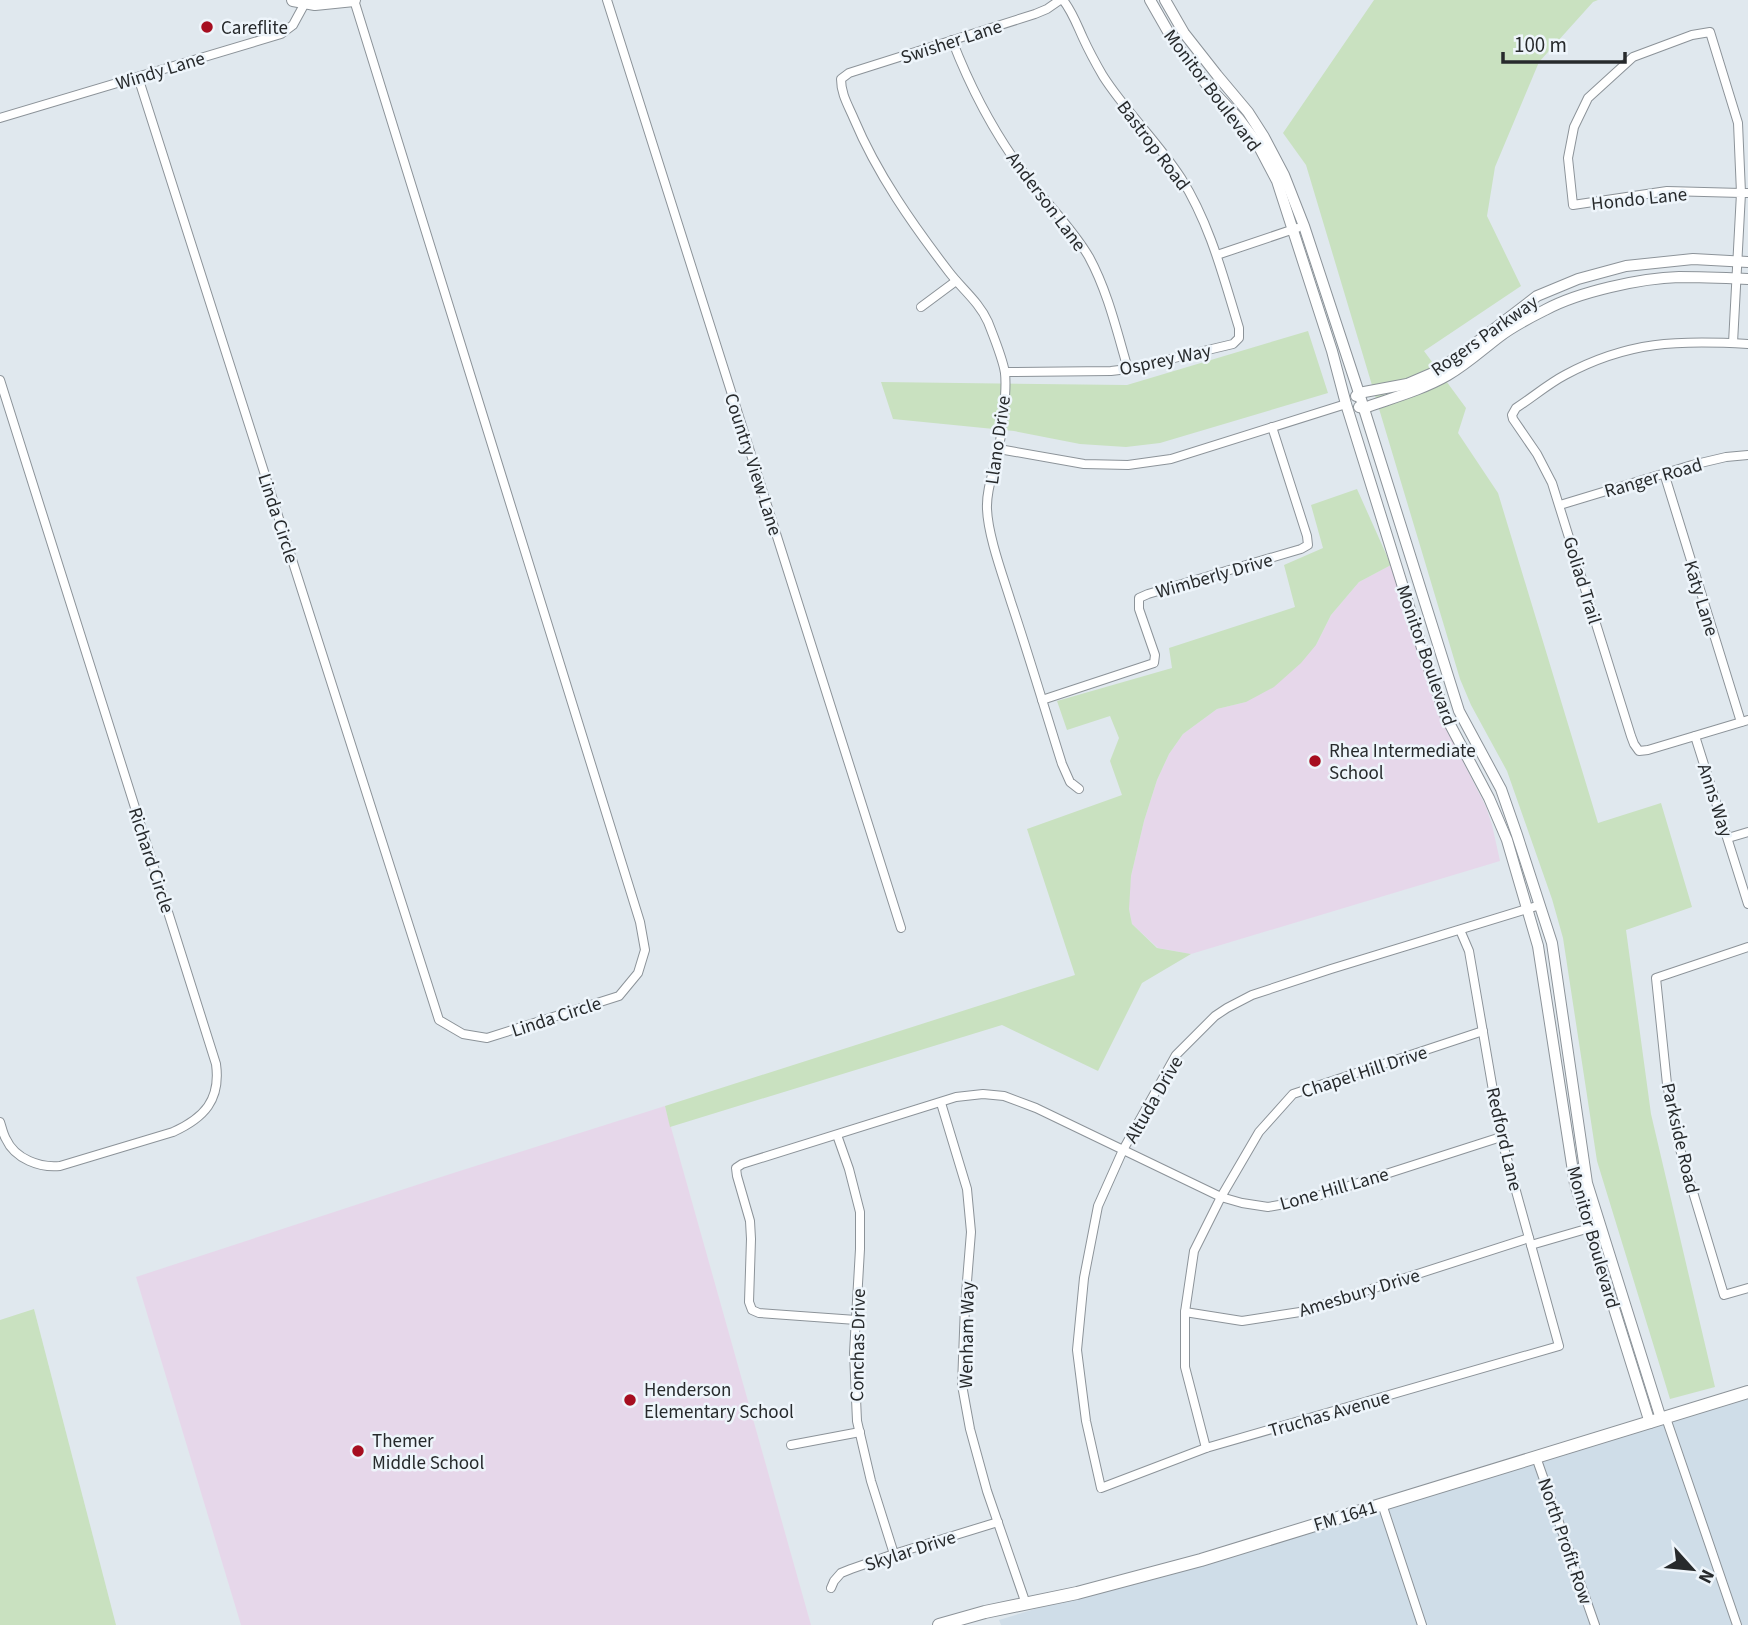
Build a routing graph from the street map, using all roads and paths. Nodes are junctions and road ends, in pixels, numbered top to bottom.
1 (354, 0) edge
2 (607, 0) edge
3 (1062, 0) edge
4 (1150, 0) edge
5 (1165, 0) edge
6 (299, 1) edge
7 (952, 40) junction
8 (138, 77) junction
9 (841, 79) joint
10 (0, 118) edge
11 (1744, 193) edge
12 (1298, 228) junction
13 (1217, 256) junction
14 (1742, 262) edge
15 (1736, 279) junction
16 (1748, 279) edge
17 (956, 281) junction
18 (921, 307) dead end
19 (1239, 338) joint
20 (1733, 344) junction
21 (1748, 344) edge
22 (1128, 369) junction
23 (1005, 372) junction
24 (0, 380) edge
25 (1359, 393) junction
26 (1346, 404) junction
27 (1364, 408) junction
28 (1272, 427) junction
29 (999, 449) junction
30 (1748, 455) edge
31 (1664, 473) junction
32 (1560, 505) junction
33 (1042, 699) junction
34 (1744, 721) edge
35 (1695, 736) junction
36 (1079, 789) dead end
37 (1748, 832) edge
38 (1728, 838) junction
39 (1748, 904) edge
40 (1540, 905) junction
41 (1527, 909) junction
42 (901, 928) dead end
43 (1460, 930) junction
44 (1748, 947) edge
45 (1483, 1031) junction
46 (941, 1103) junction
47 (0, 1122) edge
48 (837, 1135) junction
49 (1501, 1137) junction
50 (1123, 1150) junction
51 (1221, 1197) junction
52 (1595, 1226) junction
53 (1530, 1242) junction
54 (1748, 1288) edge
55 (1185, 1312) junction
56 (856, 1320) junction
57 (1559, 1346) joint
58 (1748, 1392) edge
59 (1659, 1420) junction
60 (860, 1433) junction
61 (791, 1445) dead end
62 (1206, 1448) junction
63 (1536, 1457) junction
64 (1101, 1488) joint
65 (1382, 1504) junction
66 (998, 1522) junction
67 (894, 1554) junction
68 (831, 1588) dead end
69 (1026, 1604) junction
70 (939, 1625) edge
71 (1422, 1625) edge
72 (1595, 1625) edge
73 (1737, 1625) edge

1 - 6 main road
1 - 8 street, Linda Circle
2 - 42 street, Country View Lane
3 - 7 street, Swisher Lane
3 - 13 street, Bastrop Road
4 - 12 street, Monitor Boulevard
5 - 12 street, Monitor Boulevard
6 - 8 street, Windy Lane
7 - 9 street, Swisher Lane
7 - 22 street, Anderson Lane
8 - 10 street, Windy Lane
9 - 17 street, Llano Drive
11 - 11 street, Hondo Lane
11 - 14 street
12 - 13 street
12 - 25 street, Monitor Boulevard
12 - 26 street, Monitor Boulevard
13 - 19 street, Bastrop Road
14 - 15 street
14 - 25 street, Rogers Parkway
15 - 16 street, Rogers Parkway
15 - 20 street
15 - 27 street, Rogers Parkway
17 - 18 street
17 - 23 street, Llano Drive
19 - 22 street, Osprey Way
20 - 21 street
20 - 32 street, Goliad Trail
22 - 23 street, Osprey Way
23 - 29 street, Llano Drive
24 - 47 street, Richard Circle
25 - 26 street, Rogers Parkway
25 - 27 street, Monitor Boulevard
26 - 27 street, Rogers Parkway
26 - 28 street, Rogers Parkway
26 - 41 street, Monitor Boulevard
27 - 40 street, Monitor Boulevard
28 - 29 street, Rogers Parkway
28 - 33 street, Wimberly Drive
29 - 33 street, Llano Drive
30 - 31 street, Ranger Road
31 - 32 street, Ranger Road
31 - 34 street, Katy Lane
32 - 35 street, Goliad Trail
33 - 36 street, Llano Drive
34 - 35 street
35 - 38 street, Anns Way
37 - 38 street
38 - 39 street, Anns Way
40 - 41 street, Altuda Drive
40 - 52 street, Monitor Boulevard
41 - 43 street, Altuda Drive
41 - 52 street, Monitor Boulevard
43 - 45 street, Redford Lane
43 - 50 street, Altuda Drive
44 - 54 street, Parkside Road
45 - 49 street, Redford Lane
45 - 51 street, Chapel Hill Drive
46 - 48 street, Lone Hill Lane
46 - 50 street, Lone Hill Lane
46 - 66 street, Wenham Way
48 - 56 street, Conchas Drive
48 - 56 street, Lone Hill Lane
49 - 51 street, Lone Hill Lane
49 - 53 street, Redford Lane
50 - 51 street, Lone Hill Lane
50 - 64 street, Altuda Drive
51 - 55 street, Chapel Hill Drive
52 - 53 street, Amesbury Drive
52 - 59 street, Monitor Boulevard
53 - 55 street, Amesbury Drive
53 - 57 street, Redford Lane
55 - 62 street, Chapel Hill Drive
56 - 60 street, Conchas Drive
57 - 62 street, Truchas Avenue
58 - 59 main road, FM 1641 / FM 1641
59 - 63 main road, FM 1641 / FM 1641
59 - 73 street
60 - 61 street
60 - 67 street, Conchas Drive
62 - 64 street, Truchas Avenue
63 - 65 main road, FM 1641 / FM 1641
63 - 72 street, North Profit Row
65 - 69 main road, FM 1641 / FM 1641
65 - 71 street
66 - 67 street, Skylar Drive
66 - 69 street, Wenham Way
67 - 68 street, Skylar Drive
69 - 70 main road, FM 1641 / FM 1641

